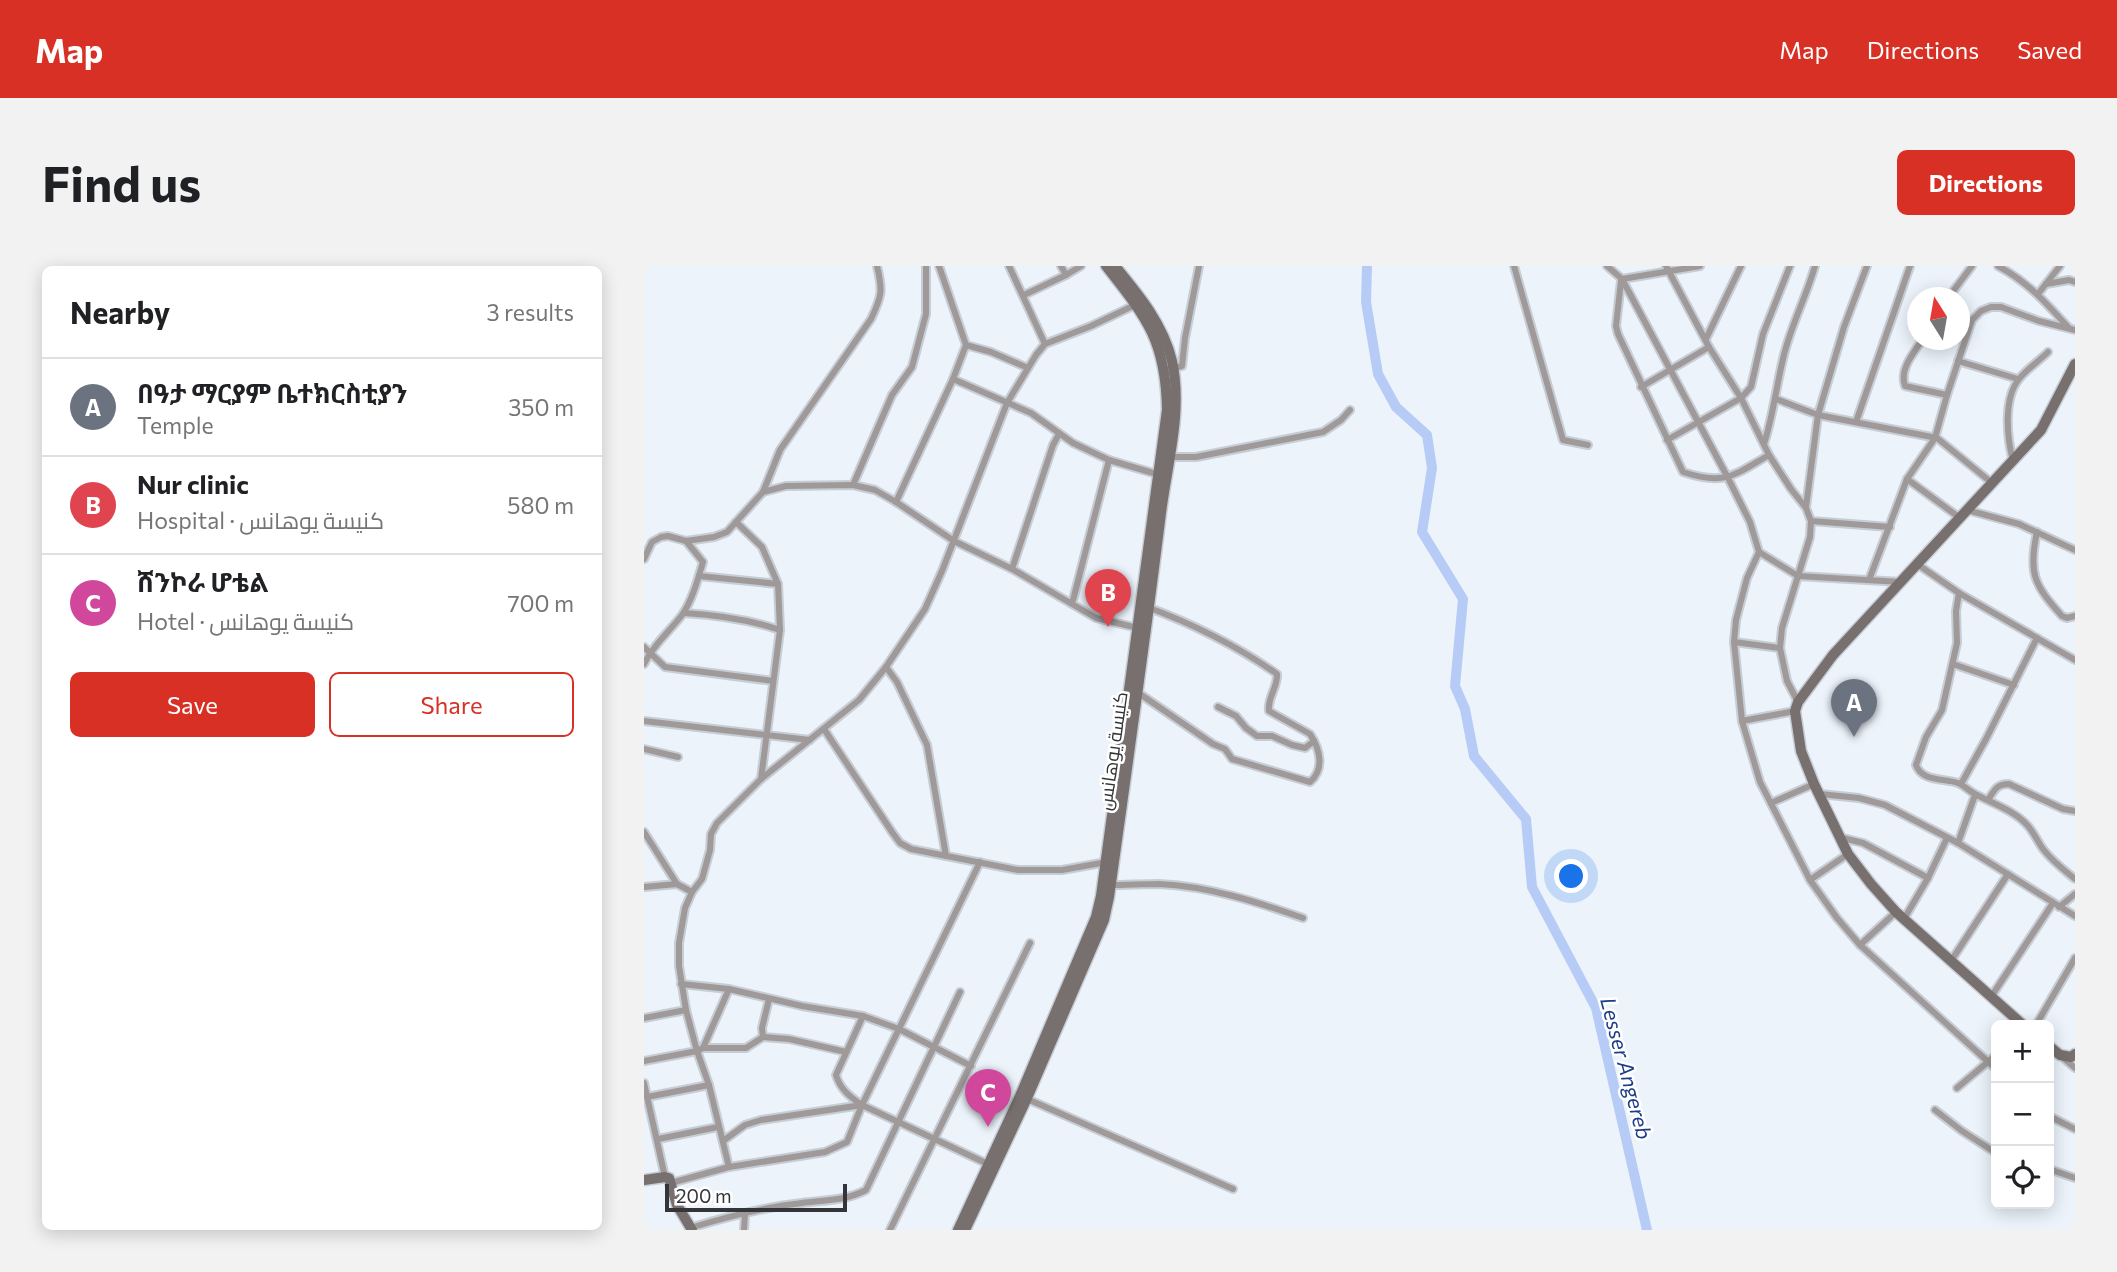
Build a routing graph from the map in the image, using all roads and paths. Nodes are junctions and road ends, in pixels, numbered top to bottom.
1 (877, 266) edge
2 (926, 266) edge
3 (939, 266) edge
4 (1009, 266) edge
5 (1061, 266) edge
6 (1081, 266) edge
7 (1106, 266) edge
8 (1115, 266) edge
9 (1199, 266) edge
10 (1514, 266) edge
11 (1607, 266) edge
12 (1700, 266) edge
13 (1741, 266) edge
14 (1790, 266) edge
15 (1815, 266) edge
16 (1867, 266) edge
17 (1910, 266) edge
18 (1972, 266) edge
19 (1998, 266) edge
20 (2060, 266) edge
21 (1667, 268) edge
22 (1066, 275) junction
23 (1622, 279) junction
24 (2075, 282) edge
25 (2046, 284) junction
26 (1956, 287) edge
27 (2038, 294) junction
28 (1024, 295) junction
29 (1140, 303) junction
30 (2072, 329) edge
31 (1706, 339) junction
32 (1045, 344) junction
33 (965, 345) junction
34 (1709, 347) junction
35 (1916, 350) edge
36 (2048, 352) dead end
37 (1958, 361) junction
38 (2075, 364) edge
39 (1028, 368) junction
40 (1169, 369) junction
41 (1670, 370) junction
42 (953, 379) junction
43 (2018, 379) junction
44 (1641, 387) junction
45 (1947, 395) junction
46 (1741, 398) junction
47 (1776, 399) junction
48 (1007, 403) junction
49 (1350, 410) dead end
50 (1818, 415) junction
51 (1699, 422) junction
52 (1856, 422) junction
53 (1059, 434) junction
54 (1935, 438) junction
55 (1667, 440) junction
56 (1764, 444) junction
57 (1588, 445) dead end
58 (1769, 455) junction
59 (1164, 457) junction
60 (1109, 460) junction
61 (2013, 461) junction
62 (1161, 475) junction
63 (1728, 478) junction
64 (1907, 479) junction
65 (1992, 483) junction
66 (853, 485) junction
67 (763, 492) junction
68 (895, 502) junction
69 (1806, 508) junction
70 (1968, 510) junction
71 (1960, 519) junction
72 (1811, 521) junction
73 (736, 522) junction
74 (1890, 527) junction
75 (2037, 532) junction
76 (686, 541) junction
77 (954, 541) junction
78 (2075, 550) edge
79 (1759, 552) junction
80 (644, 559) edge
81 (1917, 564) junction
82 (1012, 569) junction
83 (699, 576) junction
84 (1798, 576) junction
85 (1869, 580) junction
86 (1901, 582) junction
87 (778, 584) junction
88 (1959, 593) junction
89 (1072, 604) junction
90 (1145, 606) junction
91 (684, 613) junction
92 (2075, 616) edge
93 (1142, 629) junction
94 (779, 630) junction
95 (2037, 638) junction
96 (1734, 642) junction
97 (1780, 648) junction
98 (647, 650) edge
99 (2075, 660) edge
100 (644, 664) edge
101 (1954, 664) junction
102 (886, 667) junction
103 (773, 681) junction
104 (2014, 685) junction
105 (1133, 691) junction
106 (1218, 707) dead end
107 (1797, 707) junction
108 (644, 721) edge
109 (1742, 722) junction
110 (824, 729) junction
111 (766, 734) junction
112 (810, 740) junction
113 (1314, 741) junction
114 (644, 750) edge
115 (678, 757) dead end
116 (761, 779) junction
117 (1814, 783) junction
118 (1961, 784) junction
119 (1820, 794) junction
120 (1975, 795) junction
121 (1988, 800) junction
122 (1771, 803) junction
123 (2075, 811) edge
124 (644, 832) edge
125 (1839, 837) junction
126 (1947, 838) junction
127 (1958, 844) junction
128 (1848, 854) junction
129 (946, 856) junction
130 (980, 862) junction
131 (1110, 862) junction
132 (2008, 874) junction
133 (1927, 878) junction
134 (2075, 879) edge
135 (1810, 880) junction
136 (677, 884) junction
137 (1107, 885) junction
138 (644, 887) edge
139 (692, 892) junction
140 (2075, 894) edge
141 (2056, 905) junction
142 (1900, 915) junction
143 (2075, 916) edge
144 (1303, 918) dead end
145 (1030, 943) dead end
146 (1860, 944) junction
147 (2075, 958) edge
148 (1951, 961) junction
149 (681, 984) junction
150 (729, 989) junction
151 (960, 992) dead end
152 (1991, 997) junction
153 (769, 999) junction
154 (686, 1010) junction
155 (863, 1016) junction
156 (644, 1018) edge
157 (2018, 1020) edge
158 (2039, 1020) edge
159 (900, 1029) junction
160 (763, 1037) junction
161 (933, 1048) junction
162 (700, 1050) junction
163 (2054, 1050) edge
164 (846, 1052) junction
165 (2060, 1055) junction
166 (2074, 1056) edge
167 (644, 1061) edge
168 (1989, 1062) joint
169 (971, 1066) junction
170 (2075, 1068) edge
171 (644, 1083) edge
172 (709, 1085) junction
173 (1957, 1088) dead end
174 (647, 1097) junction
175 (1024, 1097) junction
176 (862, 1104) junction
177 (1935, 1110) dead end
178 (2054, 1118) edge
179 (898, 1121) junction
180 (718, 1127) junction
181 (2075, 1129) edge
182 (934, 1138) junction
183 (658, 1139) junction
184 (723, 1141) junction
185 (1991, 1150) edge
186 (992, 1166) junction
187 (729, 1167) junction
188 (2054, 1171) edge
189 (2075, 1178) edge
190 (644, 1180) edge
191 (668, 1180) junction
192 (1233, 1189) dead end
193 (745, 1214) junction
194 (691, 1229) edge
195 (744, 1230) edge
196 (890, 1230) edge
197 (958, 1230) edge
198 (965, 1230) edge

1 - 67 street
2 - 66 street
3 - 33 street
4 - 28 street
5 - 22 street
6 - 22 street
7 - 29 street
8 - 29 street
9 - 40 street
10 - 57 street
11 - 23 street
12 - 21 street
13 - 31 street
14 - 46 street
15 - 47 street
16 - 50 street
17 - 52 street
18 - 26 street
19 - 27 street
20 - 25 street
21 - 23 street
21 - 31 street
22 - 28 street
23 - 41 street
23 - 44 street
24 - 25 street
25 - 27 street
27 - 30 street
28 - 32 street
29 - 32 street
29 - 40 street
30 - 37 street
31 - 34 street
32 - 39 street
33 - 39 street
33 - 42 street
34 - 41 street
34 - 46 street
35 - 45 street
36 - 43 street
37 - 43 street
37 - 45 street
38 - 61 street
39 - 48 street
40 - 59 street
41 - 44 street
41 - 51 street
42 - 48 street
42 - 68 street
43 - 61 street
44 - 55 street
45 - 54 street
46 - 51 street
46 - 56 street
47 - 50 street
47 - 56 street
48 - 53 street
48 - 77 street
49 - 59 street
50 - 52 street
50 - 69 street
51 - 55 street
51 - 63 street
52 - 54 street
53 - 60 street
53 - 82 street
54 - 64 street
54 - 65 street
55 - 63 street
56 - 58 street
58 - 63 street
58 - 69 street
59 - 62 street
60 - 62 street
60 - 89 street
61 - 65 street
62 - 90 street
63 - 79 street
64 - 71 street
64 - 74 street
65 - 70 street
66 - 67 street
66 - 68 street
67 - 73 street
68 - 77 street
69 - 72 street
70 - 71 street
70 - 75 street
71 - 81 street
72 - 74 street
72 - 84 street
73 - 76 street
73 - 87 street
74 - 85 street
75 - 78 street
75 - 92 street
76 - 80 street
76 - 83 street
77 - 82 street
77 - 102 street
79 - 84 street
79 - 96 street
81 - 86 street
81 - 88 street
82 - 89 street
83 - 87 street
83 - 91 street
84 - 85 street
84 - 97 street
85 - 86 street
86 - 107 street
87 - 94 street
88 - 95 street
88 - 101 street
89 - 93 street
90 - 93 street
90 - 113 street
91 - 94 street
91 - 98 street
93 - 105 street
94 - 103 street
95 - 99 street
95 - 104 street
96 - 97 street
96 - 109 street
97 - 107 street
98 - 100 street
98 - 103 street
101 - 104 street
101 - 118 street
102 - 110 street
102 - 129 street
103 - 111 street
104 - 118 street
105 - 113 street
105 - 131 street
106 - 113 street
107 - 109 street
107 - 117 street
108 - 111 street
109 - 122 street
110 - 112 street
110 - 129 street
111 - 112 street
111 - 116 street
112 - 116 street
114 - 115 street
116 - 139 street
117 - 119 street
117 - 122 street
118 - 120 street
119 - 125 street
119 - 126 street
120 - 121 street
120 - 127 street
121 - 123 street
121 - 134 street
122 - 135 street
124 - 136 street
125 - 128 street
125 - 133 street
126 - 127 street
126 - 133 street
127 - 132 street
128 - 135 street
128 - 142 street
129 - 130 street
130 - 131 street
130 - 159 street
131 - 137 street
132 - 141 street
132 - 148 street
133 - 142 street
135 - 146 street
136 - 138 street
136 - 139 street
137 - 144 street
137 - 175 street
139 - 149 street
140 - 141 street
141 - 143 street
141 - 152 street
142 - 146 street
142 - 148 street
145 - 169 street
146 - 168 street
147 - 158 street
148 - 152 street
149 - 150 street
149 - 154 street
150 - 153 street
150 - 162 street
151 - 161 street
152 - 157 street
153 - 155 street
153 - 160 street
154 - 156 street
154 - 162 street
155 - 159 street
155 - 164 street
159 - 161 street
159 - 176 street
160 - 162 street
160 - 164 street
161 - 169 street
161 - 179 street
162 - 167 street
162 - 172 street
163 - 165 street
164 - 176 street
165 - 166 street
165 - 170 street
168 - 173 street
169 - 182 street
171 - 174 street
172 - 174 street
172 - 180 street
174 - 183 street
175 - 186 street
175 - 192 street
176 - 179 street
176 - 184 street
176 - 187 street
177 - 185 street
178 - 181 street
179 - 182 street
179 - 193 street
180 - 183 street
180 - 184 street
182 - 186 street
182 - 196 street
183 - 191 street
184 - 187 street
186 - 197 street
186 - 198 street
187 - 191 street
188 - 189 street
190 - 191 street
191 - 194 street
193 - 194 street
193 - 195 street

